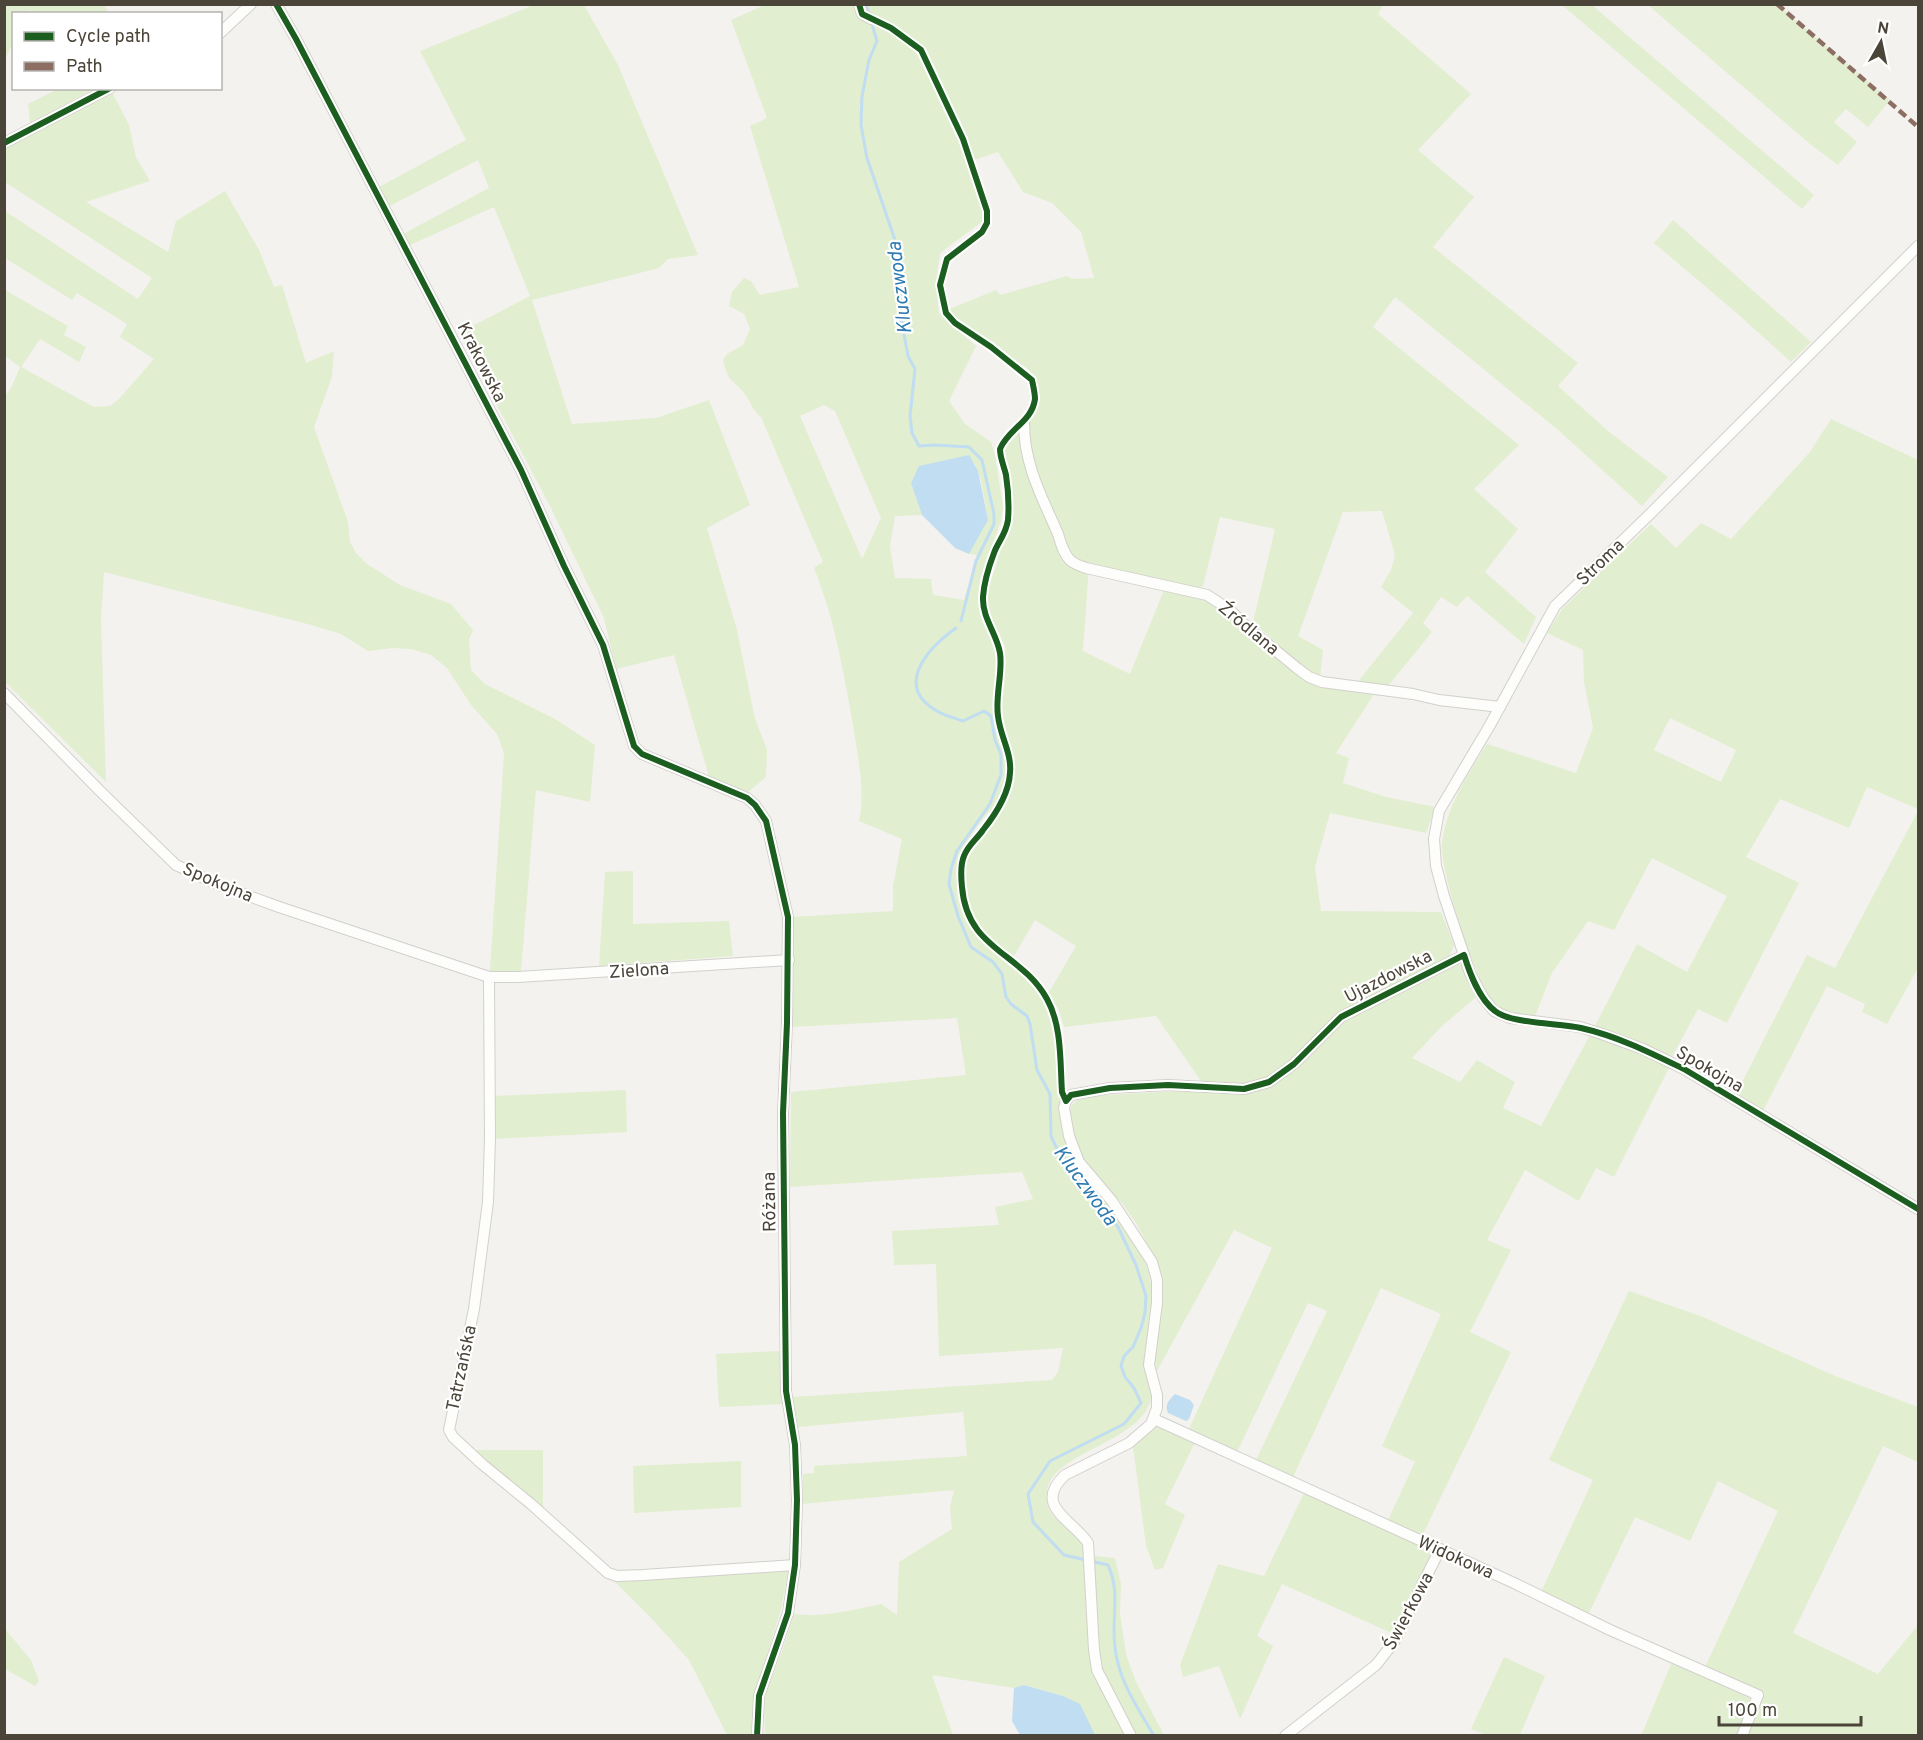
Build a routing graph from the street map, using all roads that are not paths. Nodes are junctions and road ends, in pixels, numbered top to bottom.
1 (251, 4) edge
2 (276, 4) edge
3 (859, 4) edge
4 (871, 19) dead end
5 (222, 31) edge
6 (106, 90) edge
7 (4, 143) edge
8 (1918, 246) edge
9 (1024, 423) dead end
10 (4, 693) edge
11 (1500, 707) junction
12 (634, 746) joint
13 (1464, 955) junction
14 (789, 960) junction
15 (489, 977) junction
16 (1918, 1209) edge
17 (1154, 1419) junction
18 (1440, 1549) junction
19 (795, 1565) junction
20 (757, 1736) edge
21 (1131, 1736) edge
22 (1285, 1736) edge
23 (1742, 1736) edge

1 - 5 street
2 - 12 street, Krakowska
3 - 4 street
6 - 7 street
8 - 11 street, Stroma
9 - 11 street, Źródlana
10 - 15 street, Spokojna
11 - 13 street, Stroma
12 - 14 street, Różana
13 - 16 street, Spokojna
13 - 17 street, Ujazdowska
14 - 15 street, Zielona
14 - 19 street, Różana
15 - 19 street, Tatrzańska
17 - 18 street, Widokowa
17 - 21 street
18 - 22 street, Świerkowa
18 - 23 street, Widokowa
19 - 20 street, Różana

